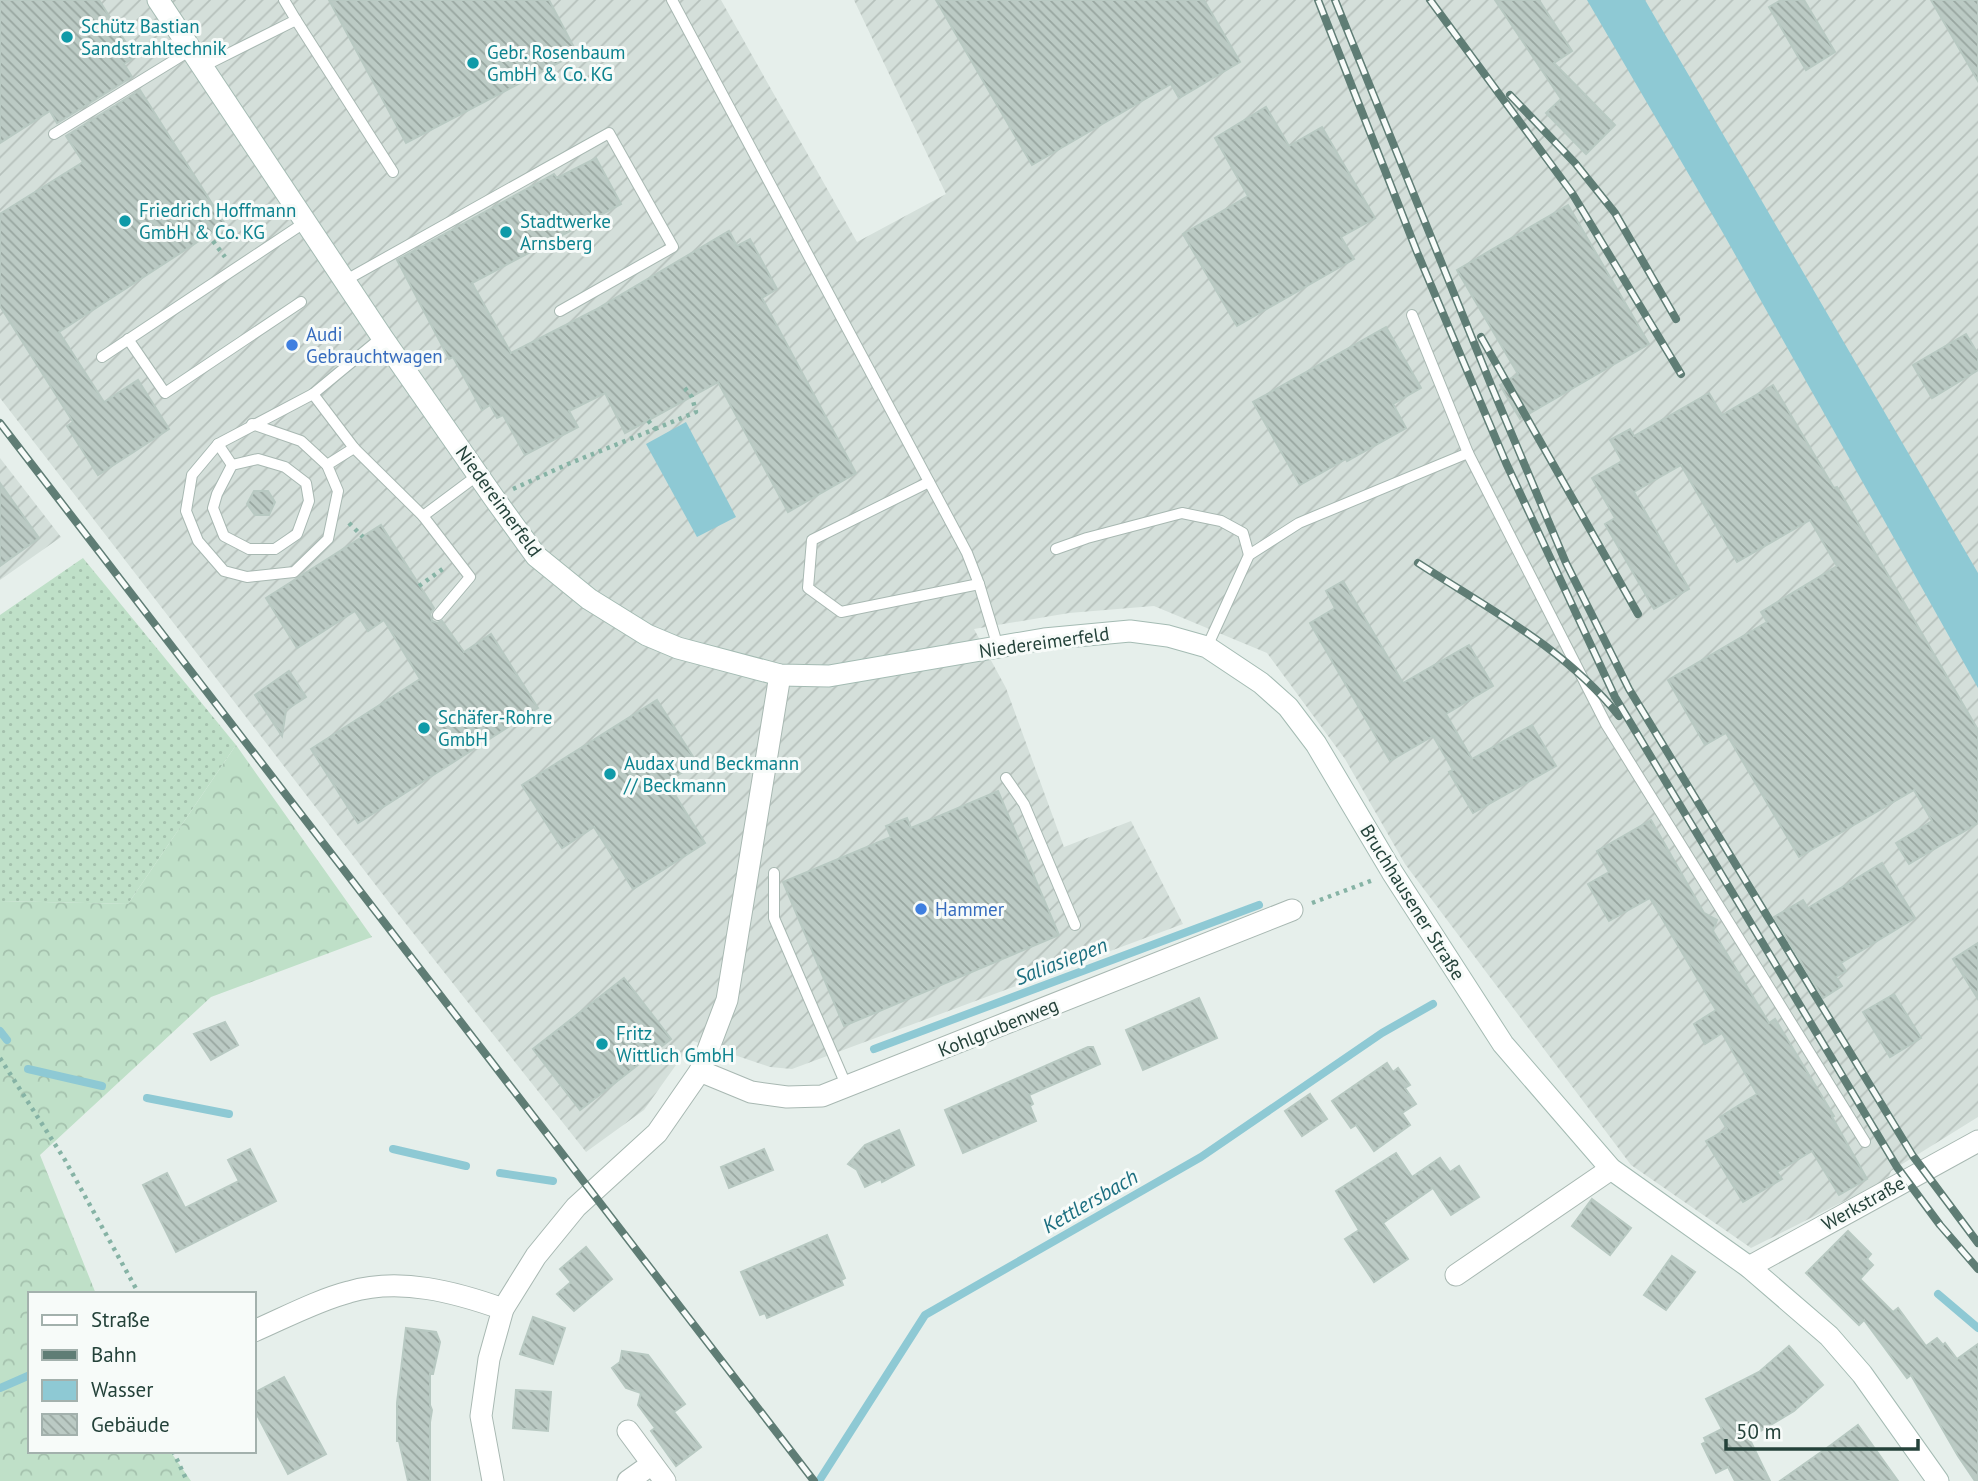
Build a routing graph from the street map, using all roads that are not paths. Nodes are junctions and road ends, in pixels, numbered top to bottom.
1 (158, 0) edge
2 (284, 0) edge
3 (672, 0) edge
4 (296, 20) junction
5 (197, 58) junction
6 (54, 134) dead end
7 (393, 172) dead end
8 (307, 221) junction
9 (346, 280) junction
10 (301, 302) dead end
11 (560, 311) dead end
12 (1412, 315) dead end
13 (382, 337) junction
14 (128, 339) junction
15 (102, 357) dead end
16 (313, 394) junction
17 (252, 424) junction
18 (218, 444) junction
19 (354, 448) junction
20 (1468, 453) junction
21 (232, 465) junction
22 (327, 465) junction
23 (478, 475) junction
24 (929, 482) junction
25 (423, 516) junction
26 (1056, 549) dead end
27 (1249, 555) junction
28 (979, 583) junction
29 (438, 615) dead end
30 (998, 647) junction
31 (1207, 648) junction
32 (780, 674) junction
33 (1006, 778) dead end
34 (774, 873) dead end
35 (1292, 910) road end
36 (1075, 925) dead end
37 (700, 1071) junction
38 (847, 1087) junction
39 (1978, 1141) edge
40 (1865, 1142) dead end
41 (1611, 1168) junction
42 (1749, 1267) junction
43 (1456, 1275) dead end
44 (503, 1309) junction
45 (256, 1330) edge
46 (628, 1431) dead end
47 (652, 1464) junction
48 (493, 1481) edge
49 (628, 1481) edge
50 (665, 1481) edge
51 (1938, 1481) edge

1 - 5 street, Niedereimerfeld
2 - 4 lane
3 - 24 lane
4 - 5 lane
4 - 7 lane
5 - 6 lane
5 - 8 street, Niedereimerfeld
8 - 9 street, Niedereimerfeld
8 - 14 lane
9 - 11 lane
9 - 13 street, Niedereimerfeld
10 - 14 lane
12 - 20 lane
13 - 16 lane
13 - 23 street, Niedereimerfeld
14 - 15 lane
16 - 17 lane
16 - 19 lane
17 - 18 lane
17 - 22 lane
18 - 21 lane
18 - 22 lane
19 - 22 lane
19 - 25 lane
20 - 27 lane
20 - 40 lane
21 - 21 lane
23 - 25 lane
23 - 32 street, Niedereimerfeld
24 - 28 lane
24 - 28 lane
25 - 29 lane
26 - 27 lane
27 - 31 lane
28 - 30 lane
30 - 31 street, Niedereimerfeld
30 - 32 street, Niedereimerfeld
31 - 41 street, Bruchhausener Straße
32 - 37 street
33 - 36 lane
34 - 38 lane
35 - 38 street, Kohlgrubenweg
37 - 38 street, Kohlgrubenweg
37 - 44 street
39 - 42 street, Werkstraße
41 - 42 street, Bruchhausener Straße
41 - 43 street
42 - 51 street, Bruchhausener Straße
44 - 45 street
44 - 48 street
46 - 47 street
47 - 49 street
47 - 50 street

